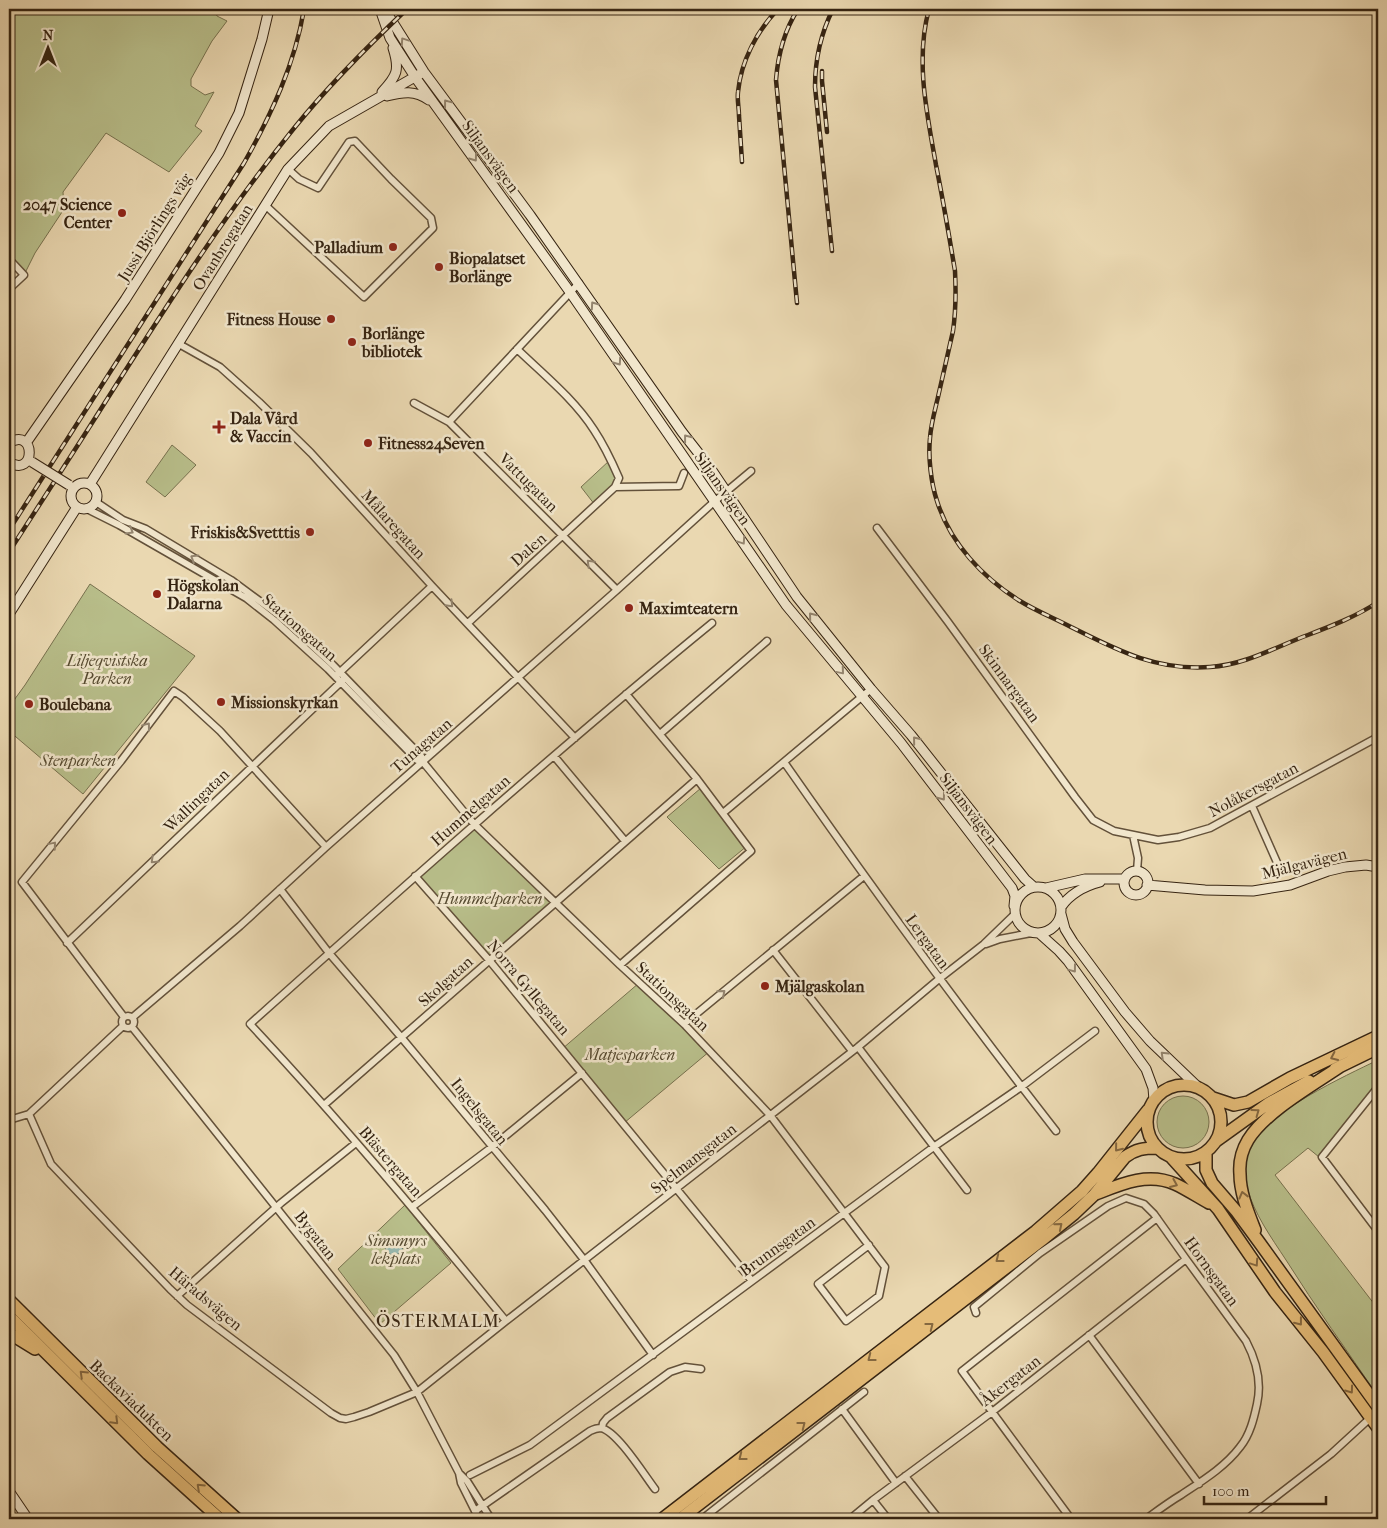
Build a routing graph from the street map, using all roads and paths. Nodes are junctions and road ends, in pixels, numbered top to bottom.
1 (268, 9) edge
2 (380, 9) edge
3 (384, 9) edge
4 (390, 38) junction
5 (424, 72) junction
6 (415, 77) junction
7 (376, 99) junction
8 (436, 104) junction
9 (288, 169) junction
10 (266, 205) junction
11 (9, 259) edge
12 (579, 283) junction
13 (9, 289) edge
14 (570, 292) junction
15 (179, 344) junction
16 (517, 349) junction
17 (414, 403) dead end
18 (449, 422) junction
19 (9, 443) edge
20 (26, 443) junction
21 (30, 461) junction
22 (10, 465) edge
23 (751, 471) dead end
24 (684, 473) dead end
25 (90, 484) junction
26 (72, 487) junction
27 (615, 488) junction
28 (726, 492) junction
29 (96, 502) junction
30 (714, 502) junction
31 (77, 506) junction
32 (87, 508) junction
33 (877, 528) dead end
34 (564, 536) junction
35 (432, 586) junction
36 (617, 590) junction
37 (9, 614) edge
38 (468, 623) junction
39 (712, 623) dead end
40 (768, 641) dead end
41 (337, 674) junction
42 (518, 677) junction
43 (342, 680) junction
44 (871, 688) junction
45 (626, 694) junction
46 (862, 696) junction
47 (660, 734) junction
48 (1378, 737) edge
49 (575, 738) junction
50 (554, 756) junction
51 (423, 762) junction
52 (784, 762) junction
53 (253, 766) junction
54 (697, 779) junction
55 (1252, 806) junction
56 (723, 813) junction
57 (474, 824) junction
58 (1133, 835) junction
59 (625, 841) junction
60 (326, 847) junction
61 (1279, 867) dead end
62 (1378, 867) edge
63 (1137, 871) junction
64 (415, 876) junction
65 (864, 876) junction
66 (1125, 879) junction
67 (1105, 880) junction
68 (1147, 885) junction
69 (1034, 887) junction
70 (1046, 888) junction
71 (280, 889) junction
72 (556, 902) junction
73 (1014, 910) junction
74 (1061, 911) junction
75 (1036, 933) junction
76 (67, 943) junction
77 (984, 944) junction
78 (773, 950) junction
79 (329, 953) junction
80 (489, 960) junction
81 (620, 964) junction
82 (939, 979) junction
83 (124, 1017) junction
84 (134, 1017) junction
85 (250, 1024) joint
86 (684, 1024) junction
87 (123, 1026) junction
88 (132, 1027) junction
89 (1096, 1031) dead end
90 (1378, 1036) edge
91 (402, 1037) junction
92 (1378, 1048) edge
93 (855, 1049) junction
94 (1341, 1066) junction
95 (582, 1074) junction
96 (1021, 1087) junction
97 (1378, 1087) edge
98 (1199, 1088) junction
99 (1212, 1098) junction
100 (324, 1105) junction
101 (1151, 1105) junction
102 (29, 1114) junction
103 (770, 1115) junction
104 (9, 1120) edge
105 (1056, 1131) dead end
106 (1216, 1141) junction
107 (356, 1143) junction
108 (935, 1146) junction
109 (492, 1147) junction
110 (1157, 1148) junction
111 (1206, 1152) junction
112 (1171, 1157) junction
113 (678, 1188) junction
114 (967, 1190) dead end
115 (1094, 1195) junction
116 (412, 1207) junction
117 (276, 1208) junction
118 (1218, 1208) junction
119 (844, 1213) junction
120 (1157, 1218) junction
121 (1378, 1231) edge
122 (1259, 1242) junction
123 (869, 1245) junction
124 (585, 1260) junction
125 (1186, 1260) junction
126 (752, 1281) junction
127 (177, 1296) junction
128 (9, 1300) edge
129 (976, 1313) dead end
130 (9, 1316) edge
131 (506, 1321) junction
132 (9, 1333) edge
133 (1089, 1335) junction
134 (653, 1355) junction
135 (55, 1362) junction
136 (701, 1370) dead end
137 (417, 1392) junction
138 (864, 1392) dead end
139 (1378, 1407) edge
140 (842, 1409) junction
141 (992, 1412) junction
142 (1367, 1421) dead end
143 (602, 1428) junction
144 (1378, 1428) edge
145 (459, 1473) junction
146 (470, 1475) dead end
147 (905, 1476) junction
148 (896, 1482) junction
149 (1199, 1484) junction
150 (655, 1489) dead end
151 (9, 1491) edge
152 (873, 1500) junction
153 (483, 1506) junction
154 (475, 1511) junction
155 (28, 1519) edge
156 (220, 1519) edge
157 (236, 1519) edge
158 (479, 1519) edge
159 (491, 1519) edge
160 (662, 1519) edge
161 (680, 1519) edge
162 (702, 1519) edge
163 (850, 1519) edge
164 (888, 1519) edge
165 (939, 1519) edge
166 (1071, 1519) edge
167 (1146, 1519) edge
168 (1247, 1519) edge

1 - 20 street, Jussi Björlings väg
2 - 4 street
5 -> 3 street, Siljansvägen
4 - 6 street, Siljansvägen
4 - 7 street
5 - 6 street, Ovanbrogatan
12 -> 5 street, Siljansvägen
6 - 7 street, Ovanbrogatan
6 - 8 street, Siljansvägen
7 - 8 street
7 - 9 street, Ovanbrogatan
8 -> 14 street, Siljansvägen
9 - 10 street, Ovanbrogatan
9 - 10 street
10 - 15 street, Ovanbrogatan
11 - 13 street
12 - 14 street
28 -> 12 street, Siljansvägen
14 - 16 street
14 -> 30 street, Siljansvägen
15 - 25 street, Ovanbrogatan
15 - 35 street, Målaregatan
16 - 18 street
16 - 27 street
17 - 18 street, Vattugatan
18 - 34 street, Vattugatan
19 - 20 street
20 - 21 street
21 - 22 street
21 - 26 street, bridge
23 - 28 street, Tunagatan
24 - 27 street
25 - 26 street
25 - 29 street
26 - 31 street
27 - 34 street, Dalen
28 - 30 street, Tunagatan
44 -> 28 street, Siljansvägen
29 - 32 street
41 -> 29 street, Stationsgatan
30 - 36 street, Tunagatan
30 -> 46 street, Siljansvägen
31 - 32 street
31 - 37 street
32 -> 41 street, Stationsgatan
33 - 58 street, Skinnargatan
36 -> 34 street, Vattugatan
34 - 38 street, Dalen
35 -> 38 street, Målaregatan
35 - 41 street
36 - 42 street, Tunagatan
38 - 42 street, Målaregatan
39 - 45 street, Hummelgatan
40 - 47 street
41 - 43 street, Stationsgatan
42 - 49 street, Målaregatan
42 - 51 street, Tunagatan
43 - 51 street, Stationsgatan
43 - 53 street, Wallingatan
44 - 46 street
69 -> 44 street, Siljansvägen
45 - 47 street
45 - 49 street, Hummelgatan
46 - 52 street
46 -> 73 street, Siljansvägen
47 - 54 street
48 - 55 street, Nolåkersgatan
49 - 50 street, Hummelgatan
50 - 57 street, Hummelgatan
50 - 59 street
51 - 57 street, Stationsgatan
51 - 60 street, Tunagatan
52 - 56 street
52 - 65 street, Lergatan
53 - 60 street
53 -> 76 street, Wallingatan
76 -> 53 street
54 - 56 street
54 - 59 street, Skolgatan
55 - 58 street, Nolåkersgatan
55 - 61 street
56 - 81 street
57 - 64 street, Hummelgatan
57 - 72 street, Stationsgatan
58 - 63 street
59 - 72 street, Skolgatan
60 - 71 street, Tunagatan
62 - 68 street, Mjälgavägen
63 - 66 street
63 - 68 street
64 - 79 street, Hummelgatan
64 - 80 street, Norra Gyllegatan
65 - 78 street
65 - 82 street, Lergatan
66 - 67 street
66 - 68 street
67 - 70 street
67 - 74 street
69 - 70 street
69 - 73 street
70 - 74 street
71 - 79 street, Ingelsgatan
71 - 84 street, Tunagatan
72 - 80 street, Skolgatan
72 - 81 street, Stationsgatan
73 - 75 street
73 - 77 street, Spelmansgatan
74 - 75 street
98 -> 74 street
75 - 77 street, Spelmansgatan
75 -> 101 street
76 - 83 street
77 - 82 street, Spelmansgatan
86 -> 78 street
78 - 93 street
79 - 85 street, Hummelgatan
79 - 91 street, Ingelsgatan
80 - 91 street, Skolgatan
80 - 95 street, Norra Gyllegatan
81 - 86 street, Stationsgatan
82 - 93 street, Spelmansgatan
82 - 96 street, Lergatan
83 - 84 street
83 - 87 street
84 - 88 street
85 - 100 street, Blästergatan
86 - 103 street, Stationsgatan
87 - 88 street
87 - 102 street
88 - 117 street, Bygatan
89 - 96 street, Brunnsgatan
90 -> 99 highway
91 - 100 street, Skolgatan
91 - 109 street, Ingelsgatan
92 - 94 highway
93 - 103 street, Spelmansgatan
93 - 108 street
106 -> 94 highway
122 -> 94 highway
95 - 109 street
95 - 113 street, Norra Gyllegatan
96 - 105 street, Lergatan
96 - 108 street, Brunnsgatan
97 - 121 street
98 - 99 highway
98 - 101 highway
99 - 106 highway
100 - 107 street, Blästergatan
101 - 110 highway
101 -> 160 highway
102 - 104 street
102 - 127 street, Häradsvägen
103 - 113 street, Spelmansgatan
103 - 119 street, Stationsgatan
106 - 111 highway
107 - 116 street, Blästergatan
107 - 117 street
108 - 114 street
108 - 119 street, Brunnsgatan
109 - 116 street
109 - 124 street, Ingelsgatan
110 - 112 highway
110 - 115 highway
111 - 112 highway
111 - 122 highway
112 - 118 highway
113 - 124 street, Spelmansgatan
113 - 126 street, Norra Gyllegatan
115 -> 118 highway
161 -> 115 highway
116 - 131 street, Blästergatan
117 - 127 street
117 - 137 street, Bygatan
118 -> 144 highway
119 - 123 street, Stationsgatan
119 - 126 street, Brunnsgatan
120 - 125 street, Hornsgatan
120 - 129 street, Hornsgatan
120 - 141 street
122 - 139 highway
123 - 123 street, Stationsgatan
124 - 131 street, Spelmansgatan
124 - 134 street, Ingelsgatan
125 - 133 street, Åkergatan
125 - 149 street, Hornsgatan
126 - 134 street, Brunnsgatan
127 - 137 street, Häradsvägen
157 -> 128 highway, Backaviadukten
130 - 135 highway, Backaviadukten
131 - 137 street, Spelmansgatan
132 - 135 highway
133 - 141 street, Åkergatan
133 - 149 street
134 - 146 street, Brunnsgatan
135 -> 156 highway, Backaviadukten
136 - 143 street
137 - 145 street, Bygatan
138 - 140 street
140 - 148 street
140 - 162 street
141 - 147 street, Åkergatan
141 - 166 street
142 - 168 street
143 - 150 street
143 - 153 street
145 - 153 street, Bygatan
145 - 154 street, Bygatan
147 - 148 street, Åkergatan
147 - 165 street
148 - 152 street, Åkergatan
149 - 167 street, Hornsgatan
151 - 155 street
152 - 163 street, Åkergatan
152 - 164 street
153 - 154 street
153 - 159 street, Bygatan
154 - 158 street, Bygatan

